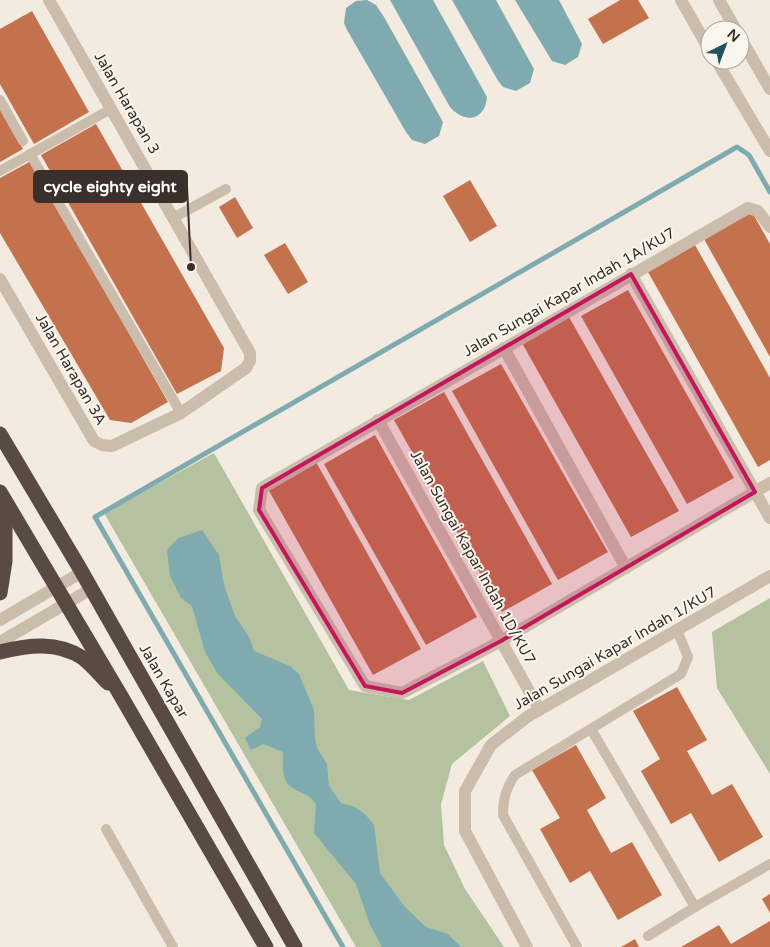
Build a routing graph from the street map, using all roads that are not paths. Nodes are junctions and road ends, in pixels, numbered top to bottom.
1 (49, 0) edge
2 (681, 0) edge
3 (719, 0) edge
4 (730, 20) edge
5 (700, 33) edge
6 (750, 54) edge
7 (722, 70) edge
8 (770, 89) edge
9 (0, 100) edge
10 (111, 110) junction
11 (24, 141) dead end
12 (769, 150) edge
13 (30, 154) junction
14 (0, 171) edge
15 (226, 189) dead end
16 (173, 218) junction
17 (770, 227) edge
18 (631, 274) junction
19 (0, 279) edge
20 (504, 348) junction
21 (250, 353) joint
22 (181, 413) junction
23 (378, 420) junction
24 (0, 434) edge
25 (770, 483) edge
26 (755, 492) junction
27 (2, 496) edge
28 (770, 518) edge
29 (626, 568) junction
30 (82, 572) junction
31 (770, 576) edge
32 (57, 586) junction
33 (91, 589) junction
34 (0, 593) edge
35 (67, 604) junction
36 (0, 620) edge
37 (677, 630) junction
38 (0, 642) edge
39 (501, 642) junction
40 (0, 652) edge
41 (121, 696) junction
42 (539, 710) junction
43 (591, 729) junction
44 (106, 829) dead end
45 (770, 864) edge
46 (696, 907) junction
47 (648, 936) dead end
48 (263, 945) edge
49 (173, 947) edge
50 (295, 947) edge
51 (527, 947) edge
52 (577, 947) edge

1 - 10 street, Jalan Harapan 3
2 - 5 street
3 - 4 street
6 - 8 street
7 - 12 street
9 - 11 lane
10 - 13 lane
10 - 16 street, Jalan Harapan 3
13 - 14 lane
13 - 22 lane
15 - 16 lane
16 - 21 street, Jalan Harapan 3
17 - 18 street, Jalan Sungai Kapar Indah 1A/KU7
18 - 20 street, Jalan Sungai Kapar Indah 1A/KU7
18 - 26 street
19 - 22 street, Jalan Harapan 3A
20 - 23 street, Jalan Sungai Kapar Indah 1A/KU7
20 - 29 street
21 - 22 street, Jalan Harapan 3A
23 - 39 street, Jalan Sungai Kapar Indah 1D/KU7
23 - 39 street, Jalan Sungai Kapar Indah 1A/KU7
24 - 30 highway, Jalan Kapar
25 - 26 street
26 - 28 street
26 - 29 street
27 - 32 highway
27 - 34 highway
29 - 39 street
30 - 32 street
30 - 33 highway, Jalan Kapar
31 - 37 street, Jalan Sungai Kapar Indah 1/KU7
32 - 35 highway
32 - 36 street
33 - 35 street
33 - 50 highway, Jalan Kapar
35 - 38 street
35 - 41 highway
37 - 42 street, Jalan Sungai Kapar Indah 1/KU7
37 - 43 lane
39 - 42 street, Jalan Sungai Kapar Indah 1D/KU7
40 - 41 highway
41 - 48 highway
42 - 51 street, Jalan Sungai Kapar Indah 1/KU7
43 - 46 lane
43 - 52 lane
44 - 49 lane
45 - 46 lane
46 - 47 lane

